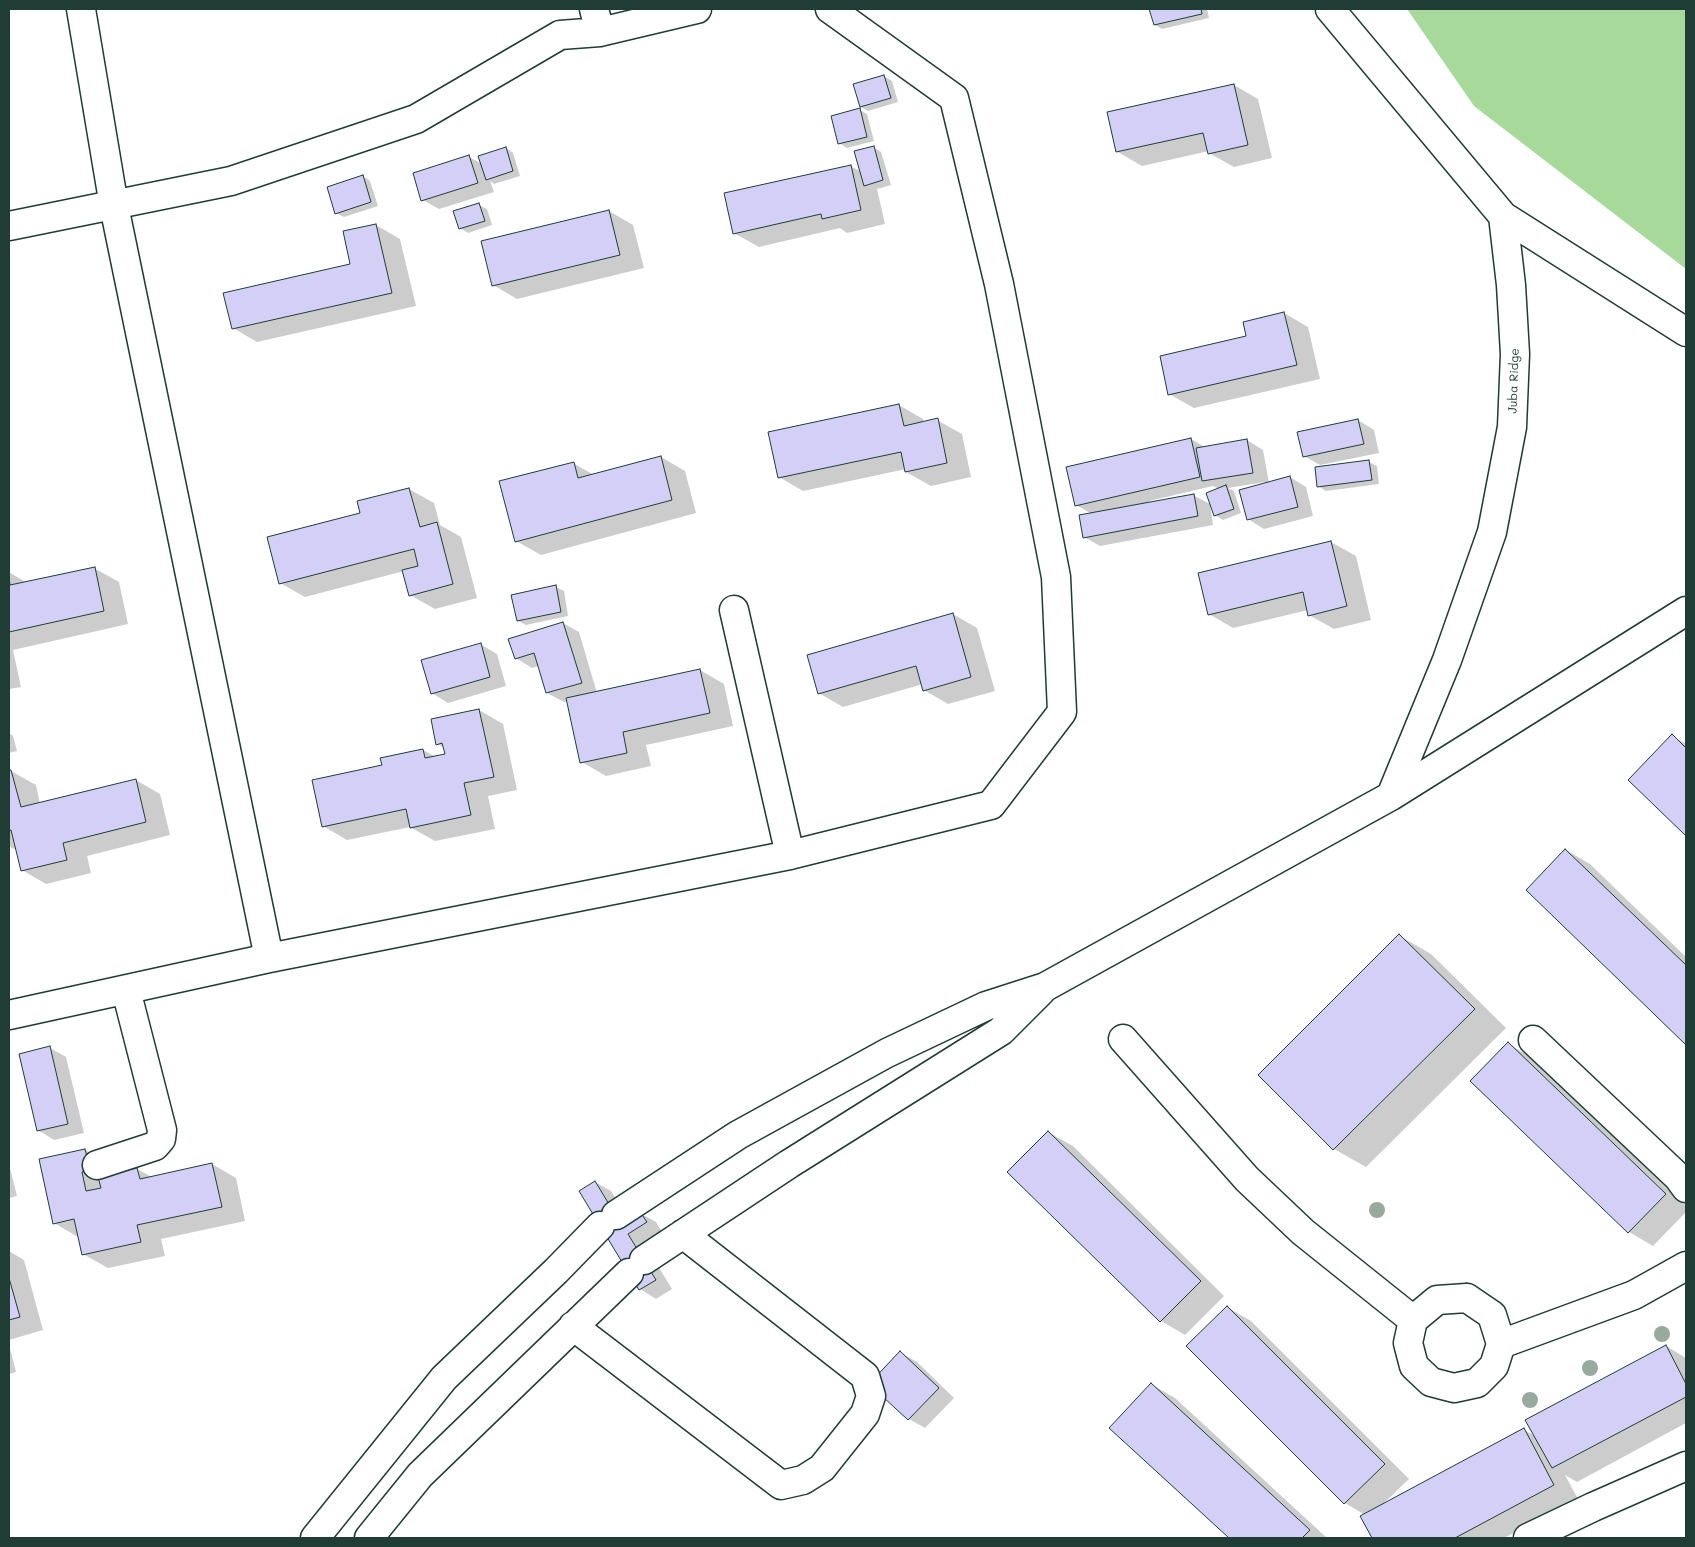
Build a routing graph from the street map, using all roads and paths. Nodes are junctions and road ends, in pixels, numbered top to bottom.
1 (80, 9) edge
2 (697, 9) edge
3 (830, 9) edge
4 (1330, 9) edge
5 (597, 20) edge
6 (114, 206) junction
7 (1503, 216) junction
8 (9, 226) edge
9 (1686, 332) edge
10 (734, 610) dead end
11 (1686, 611) edge
12 (1391, 796) junction
13 (790, 855) junction
14 (269, 958) junction
15 (1045, 987) junction
16 (126, 990) junction
17 (9, 1016) edge
18 (1123, 1039) dead end
19 (1533, 1040) dead end
20 (97, 1165) dead end
21 (1686, 1188) edge
22 (683, 1234) junction
23 (1686, 1266) edge
24 (1414, 1320) junction
25 (573, 1326) junction
26 (1501, 1344) junction
27 (1686, 1466) edge
28 (315, 1538) edge
29 (370, 1538) edge
30 (1528, 1538) edge

1 - 6 street
2 - 5 street
3 - 13 street
4 - 7 street
5 - 6 street
6 - 8 street
6 - 14 street
7 - 9 street
7 - 12 street, Juba Ridge
10 - 13 street
11 - 12 street
12 - 15 street
13 - 14 street
14 - 16 street
15 - 22 street
15 - 28 street
16 - 17 street
16 - 20 street
18 - 24 street
19 - 21 street
22 - 25 street
22 - 25 street
23 - 26 street
24 - 26 street
24 - 26 street
25 - 29 street
27 - 30 street

